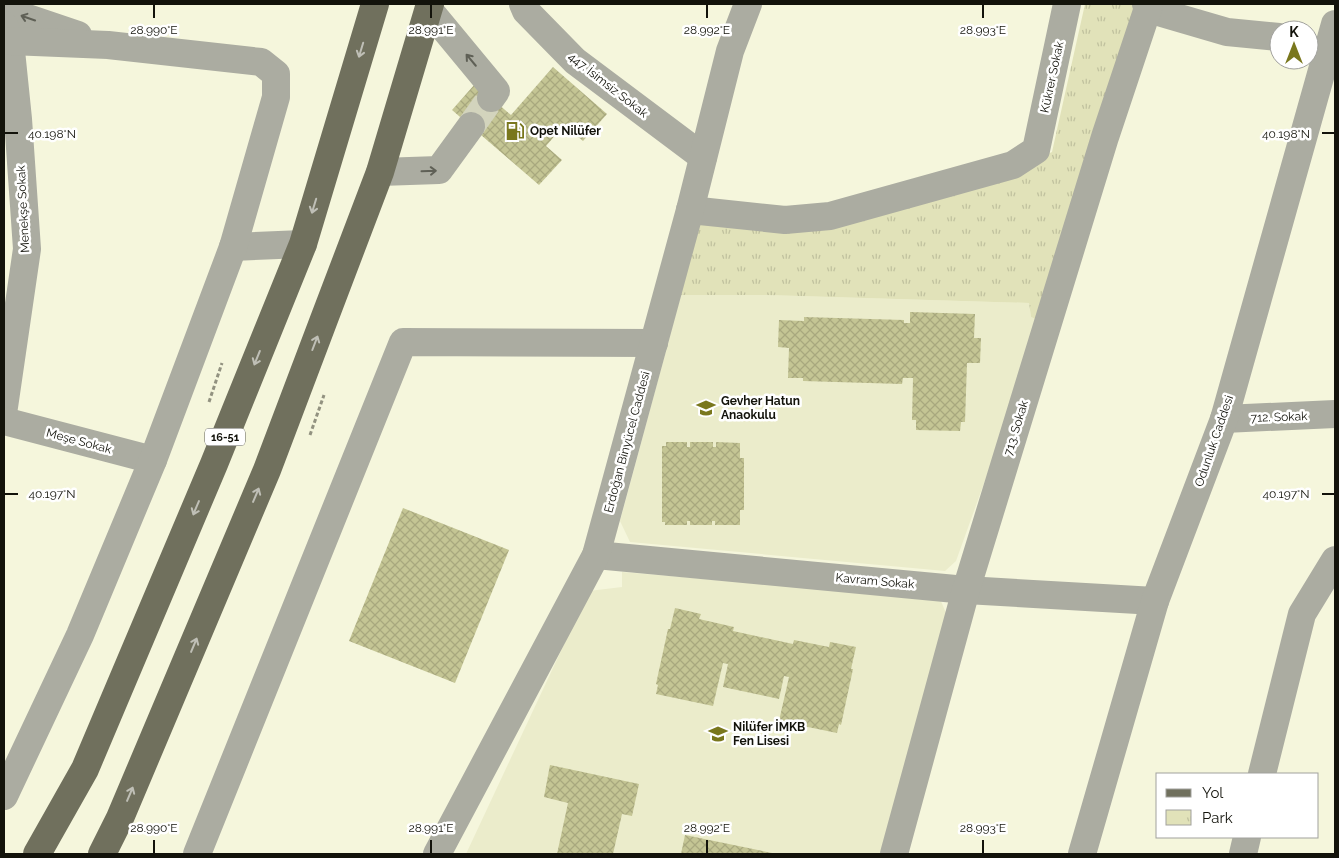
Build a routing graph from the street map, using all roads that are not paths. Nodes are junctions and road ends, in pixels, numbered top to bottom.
1 (375, 4) edge
2 (523, 4) edge
3 (748, 4) edge
4 (1068, 4) edge
5 (1148, 4) edge
6 (429, 7) edge
7 (4, 10) edge
8 (7, 33) edge
9 (1269, 36) edge
10 (1325, 36) edge
11 (108, 45) junction
12 (1329, 70) edge
13 (491, 98) dead end
14 (11, 119) edge
15 (471, 126) tunnel mouth
16 (703, 157) junction
17 (380, 172) junction
18 (690, 210) junction
19 (303, 244) junction
20 (233, 248) junction
21 (654, 343) junction
22 (4, 407) edge
23 (1335, 414) edge
24 (1224, 419) junction
25 (4, 421) edge
26 (153, 460) junction
27 (596, 554) junction
28 (1335, 560) edge
29 (966, 590) junction
30 (1155, 601) junction
31 (1262, 773) edge
32 (4, 796) edge
33 (1247, 838) edge
34 (37, 854) edge
35 (102, 854) edge
36 (197, 854) edge
37 (437, 854) edge
38 (894, 854) edge
39 (1082, 854) edge
40 (1243, 854) edge

1 -> 19 main road, 16-51
2 - 16 street, 447. İsimsiz Sokak
3 - 16 street, Erdoğan Binyücel Caddesi
4 - 18 street, Kükrer Sokak
5 - 9 street
5 - 29 street, 713. Sokak
13 -> 6 street
6 - 17 main road
11 -> 7 street
8 - 11 street
8 - 14 street, Menekşe Sokak
10 - 12 street, Odunluk Caddesi
11 - 20 street
12 - 24 street, Odunluk Caddesi
14 - 22 street, Menekşe Sokak
17 -> 15 street
16 - 18 street, Erdoğan Binyücel Caddesi
35 -> 17 main road
18 - 21 street, Erdoğan Binyücel Caddesi
19 - 20 street
19 -> 34 main road, 16-51
20 - 26 street
21 - 27 street, Erdoğan Binyücel Caddesi
21 - 36 street
23 - 24 street, 712. Sokak
24 - 30 street, Odunluk Caddesi
25 - 26 street, Meşe Sokak
26 - 32 street
27 - 29 street, Kavram Sokak
27 - 37 street, Erdoğan Binyücel Caddesi
28 - 31 street
29 - 30 street, Kavram Sokak
29 - 38 street, 713. Sokak
30 - 39 street, Odunluk Caddesi
33 - 40 street

